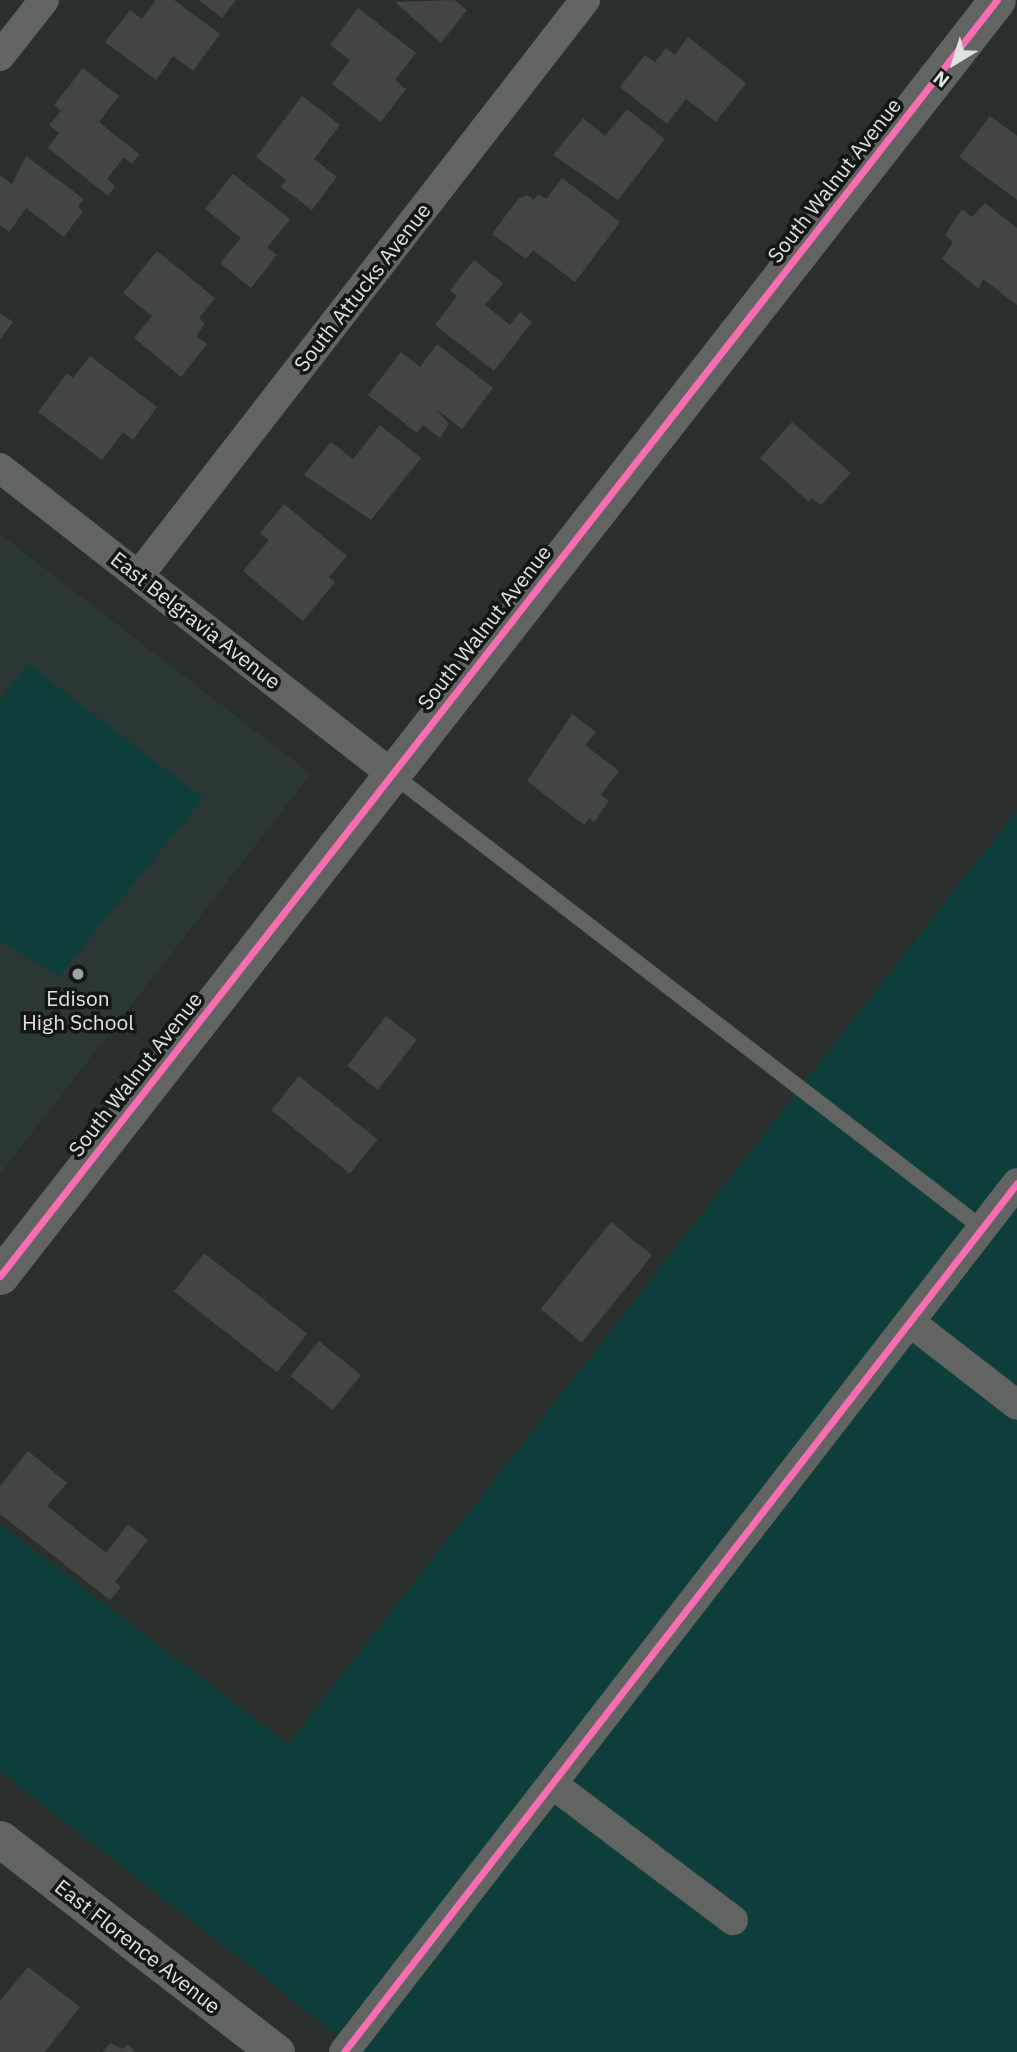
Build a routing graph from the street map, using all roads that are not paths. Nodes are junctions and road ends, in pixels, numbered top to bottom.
1 (44, 0) edge
2 (585, 0) edge
3 (997, 0) edge
4 (0, 56) edge
5 (0, 468) edge
6 (139, 575) junction
7 (392, 774) junction
8 (1017, 1183) edge
9 (982, 1228) junction
10 (0, 1276) edge
11 (910, 1322) junction
12 (1017, 1405) edge
13 (555, 1786) junction
14 (0, 1839) edge
15 (733, 1920) dead end
16 (276, 2052) edge
17 (344, 2052) edge

1 - 4 street
2 - 6 street, South Attucks Avenue
3 - 7 street, South Walnut Avenue
5 - 6 street, East Belgravia Avenue
6 - 7 street, East Belgravia Avenue
7 - 9 lane
7 - 10 street, South Walnut Avenue
8 - 9 street
9 - 11 street
11 - 12 street
11 - 13 street
13 - 15 street
13 - 17 street
14 - 16 street, East Florence Avenue

